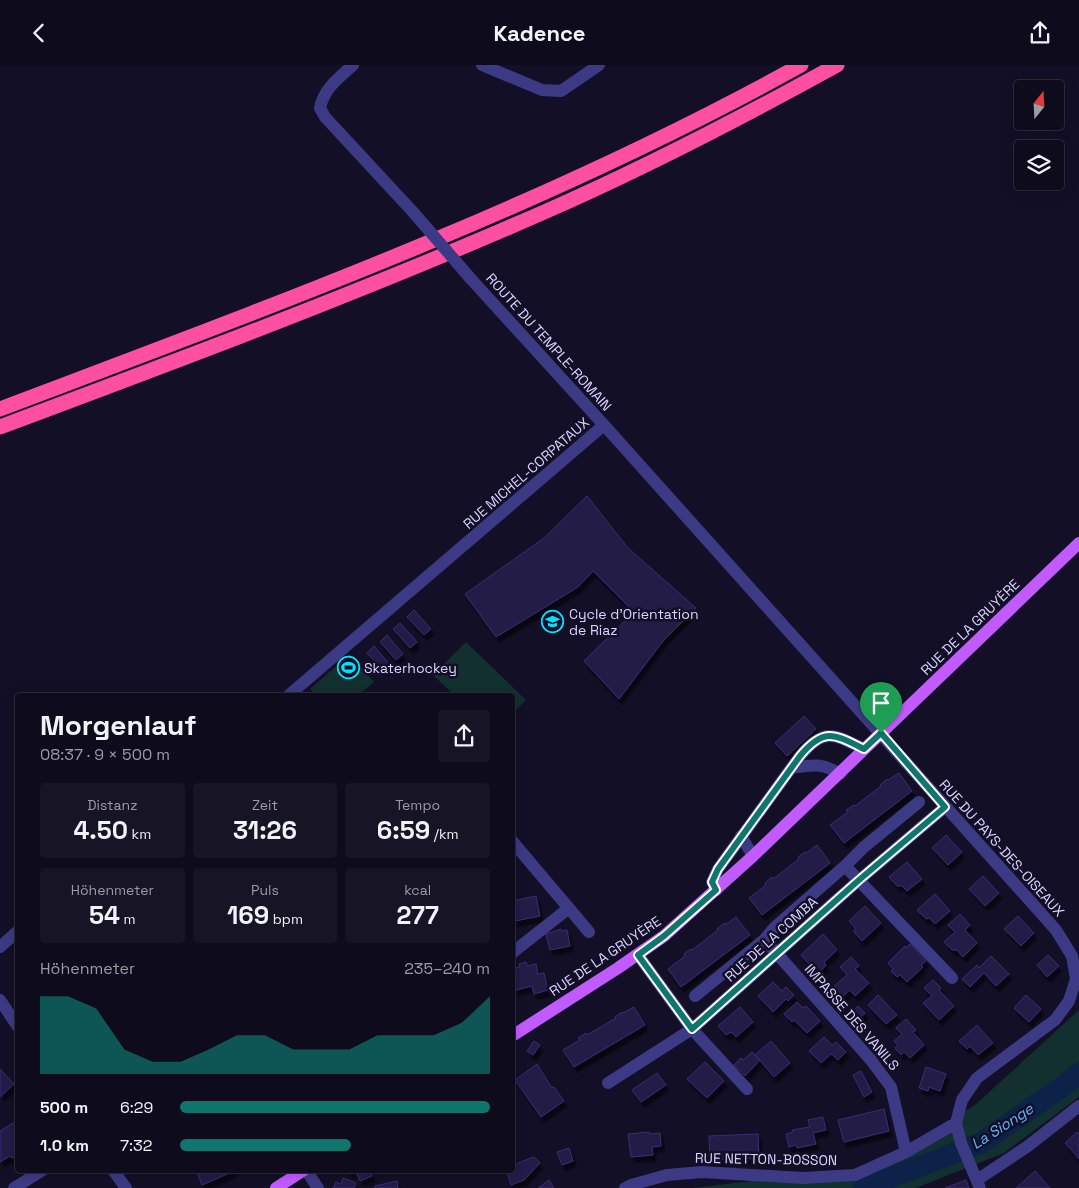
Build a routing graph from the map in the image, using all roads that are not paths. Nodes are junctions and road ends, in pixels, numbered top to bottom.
1 (353, 65) edge
2 (482, 65) edge
3 (599, 65) edge
4 (801, 65) edge
5 (837, 65) edge
6 (0, 409) edge
7 (604, 425) junction
8 (0, 427) edge
9 (1079, 543) edge
10 (291, 693) edge
11 (881, 733) junction
12 (864, 749) junction
13 (791, 768) junction
14 (840, 774) junction
15 (920, 802) dead end
16 (945, 807) junction
17 (741, 836) junction
18 (515, 845) edge
19 (753, 856) junction
20 (845, 866) junction
21 (859, 880) junction
22 (716, 890) junction
23 (569, 908) junction
24 (589, 932) dead end
25 (15, 934) edge
26 (764, 940) junction
27 (0, 947) edge
28 (515, 951) edge
29 (777, 954) junction
30 (638, 955) junction
31 (952, 978) dead end
32 (695, 996) dead end
33 (0, 1000) edge
34 (15, 1022) edge
35 (692, 1029) junction
36 (515, 1034) edge
37 (608, 1083) dead end
38 (747, 1089) dead end
39 (1079, 1106) edge
40 (956, 1123) junction
41 (906, 1152) junction
42 (38, 1173) edge
43 (115, 1173) edge
44 (300, 1173) edge
45 (307, 1173) edge
46 (978, 1184) edge
47 (14, 1188) edge
48 (126, 1188) edge
49 (276, 1188) edge
50 (318, 1188) edge
51 (625, 1188) edge

1 - 7 street, ROUTE DU TEMPLE-ROMAIN, bridge
2 - 3 street
4 - 6 highway
5 - 8 highway
7 - 10 street, RUE MICHEL-CORPATAUX
7 - 11 street, RUE MICHEL-CORPATAUX
9 - 11 main road, RUE DE LA GRUYÈRE
11 - 12 main road, RUE DE LA GRUYÈRE
11 - 16 street, RUE DU PAYS-DES-OISEAUX
12 - 13 street
12 - 14 main road, RUE DE LA GRUYÈRE
13 - 14 street
13 - 17 street
14 - 19 main road, RUE DE LA GRUYÈRE
15 - 20 street
16 - 21 street, RUE DE LA COMBA
16 - 40 street, RUE DU PAYS-DES-OISEAUX
17 - 19 street
17 - 22 street
18 - 23 street
19 - 22 main road, RUE DE LA GRUYÈRE
20 - 21 street
20 - 26 street
21 - 29 street, RUE DE LA COMBA
21 - 31 street
22 - 30 main road, RUE DE LA GRUYÈRE
23 - 24 street
23 - 28 street
25 - 27 street
26 - 29 street, IMPASSE DES VANILS
26 - 32 street
29 - 35 street, RUE DE LA COMBA
29 - 41 street, IMPASSE DES VANILS
30 - 35 street
30 - 36 main road, RUE DE LA GRUYÈRE
33 - 34 street
35 - 37 street, RUE DE LA COMBA
35 - 38 street
39 - 46 street
40 - 41 street, RUE NETTON-BOSSON
40 - 46 street, RUE DU PAYS-DES-OISEAUX
41 - 51 street, RUE NETTON-BOSSON
42 - 47 street
43 - 48 street
44 - 49 main road
45 - 50 street

